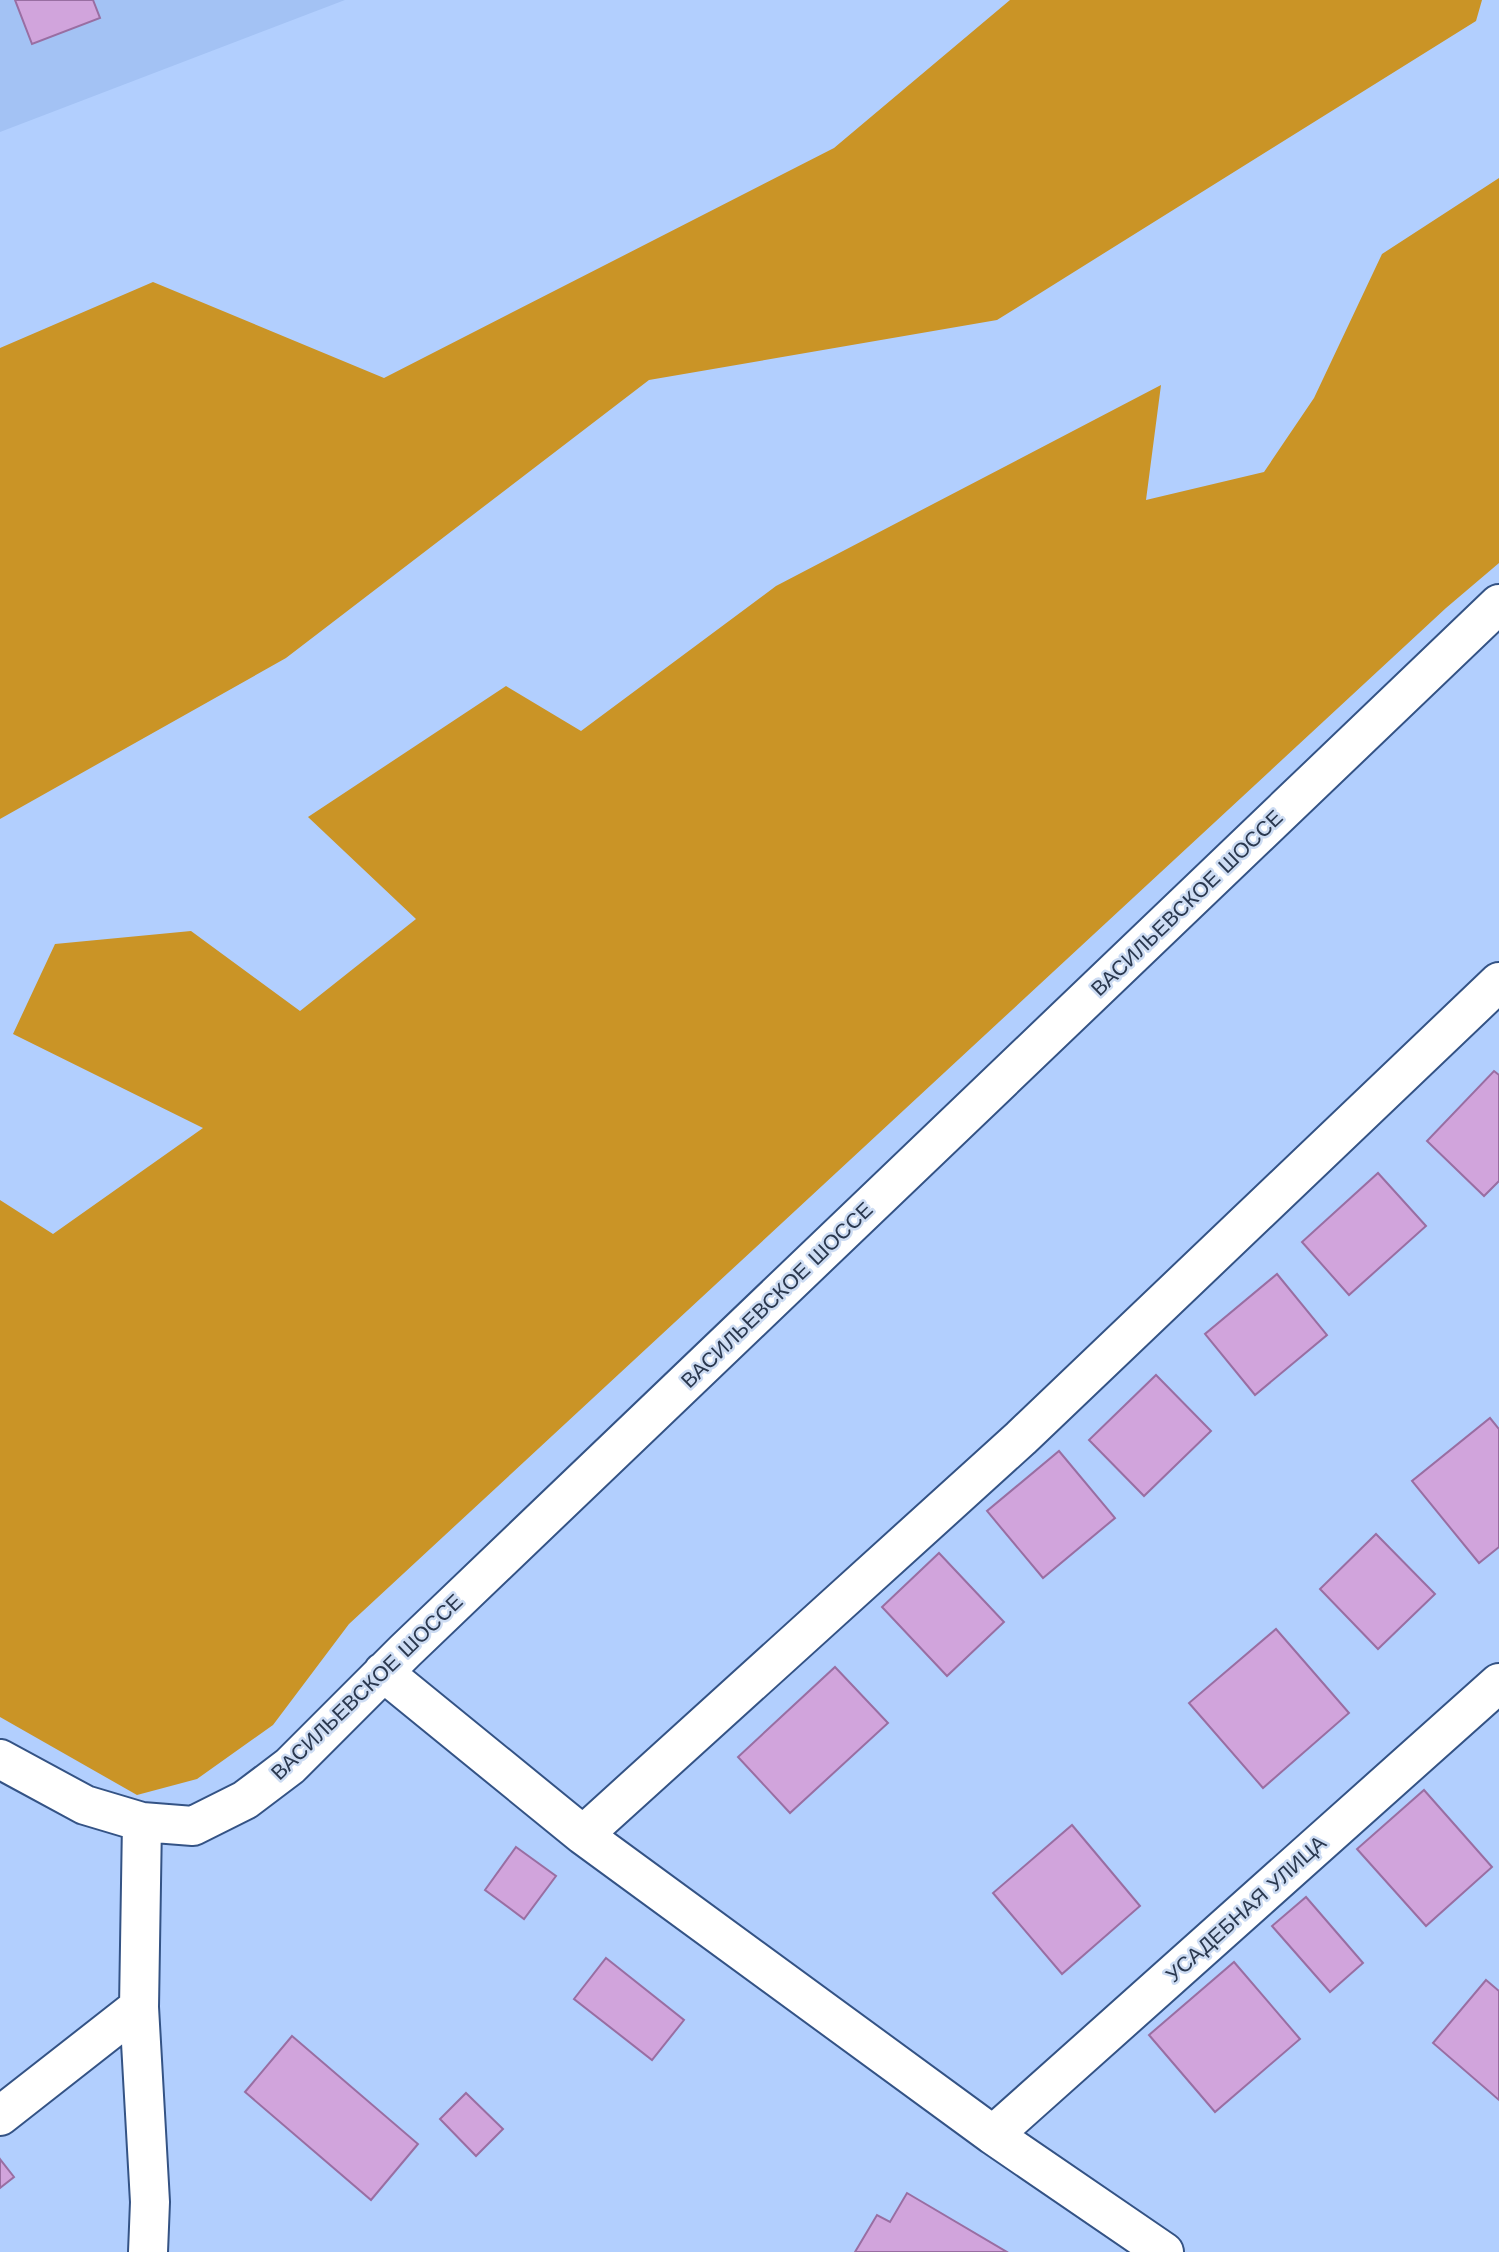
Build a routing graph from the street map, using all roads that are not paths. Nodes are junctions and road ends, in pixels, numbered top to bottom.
1 (1499, 604) edge
2 (1499, 982) edge
3 (383, 1672) junction
4 (1499, 1683) edge
5 (0, 1759) edge
6 (142, 1822) junction
7 (583, 1835) junction
8 (139, 2007) junction
9 (0, 2116) edge
10 (993, 2135) junction
11 (148, 2252) edge
12 (1164, 2252) edge

1 - 3 street, ВАСИЛЬЕВСКОЕ ШОССЕ
2 - 7 street
3 - 6 street, ВАСИЛЬЕВСКОЕ ШОССЕ
3 - 7 street
4 - 10 street, УСАДЕБНАЯ УЛИЦА
5 - 6 street, ВАСИЛЬЕВСКОЕ ШОССЕ
6 - 8 street
7 - 10 street
8 - 9 street
8 - 11 street
10 - 12 street

